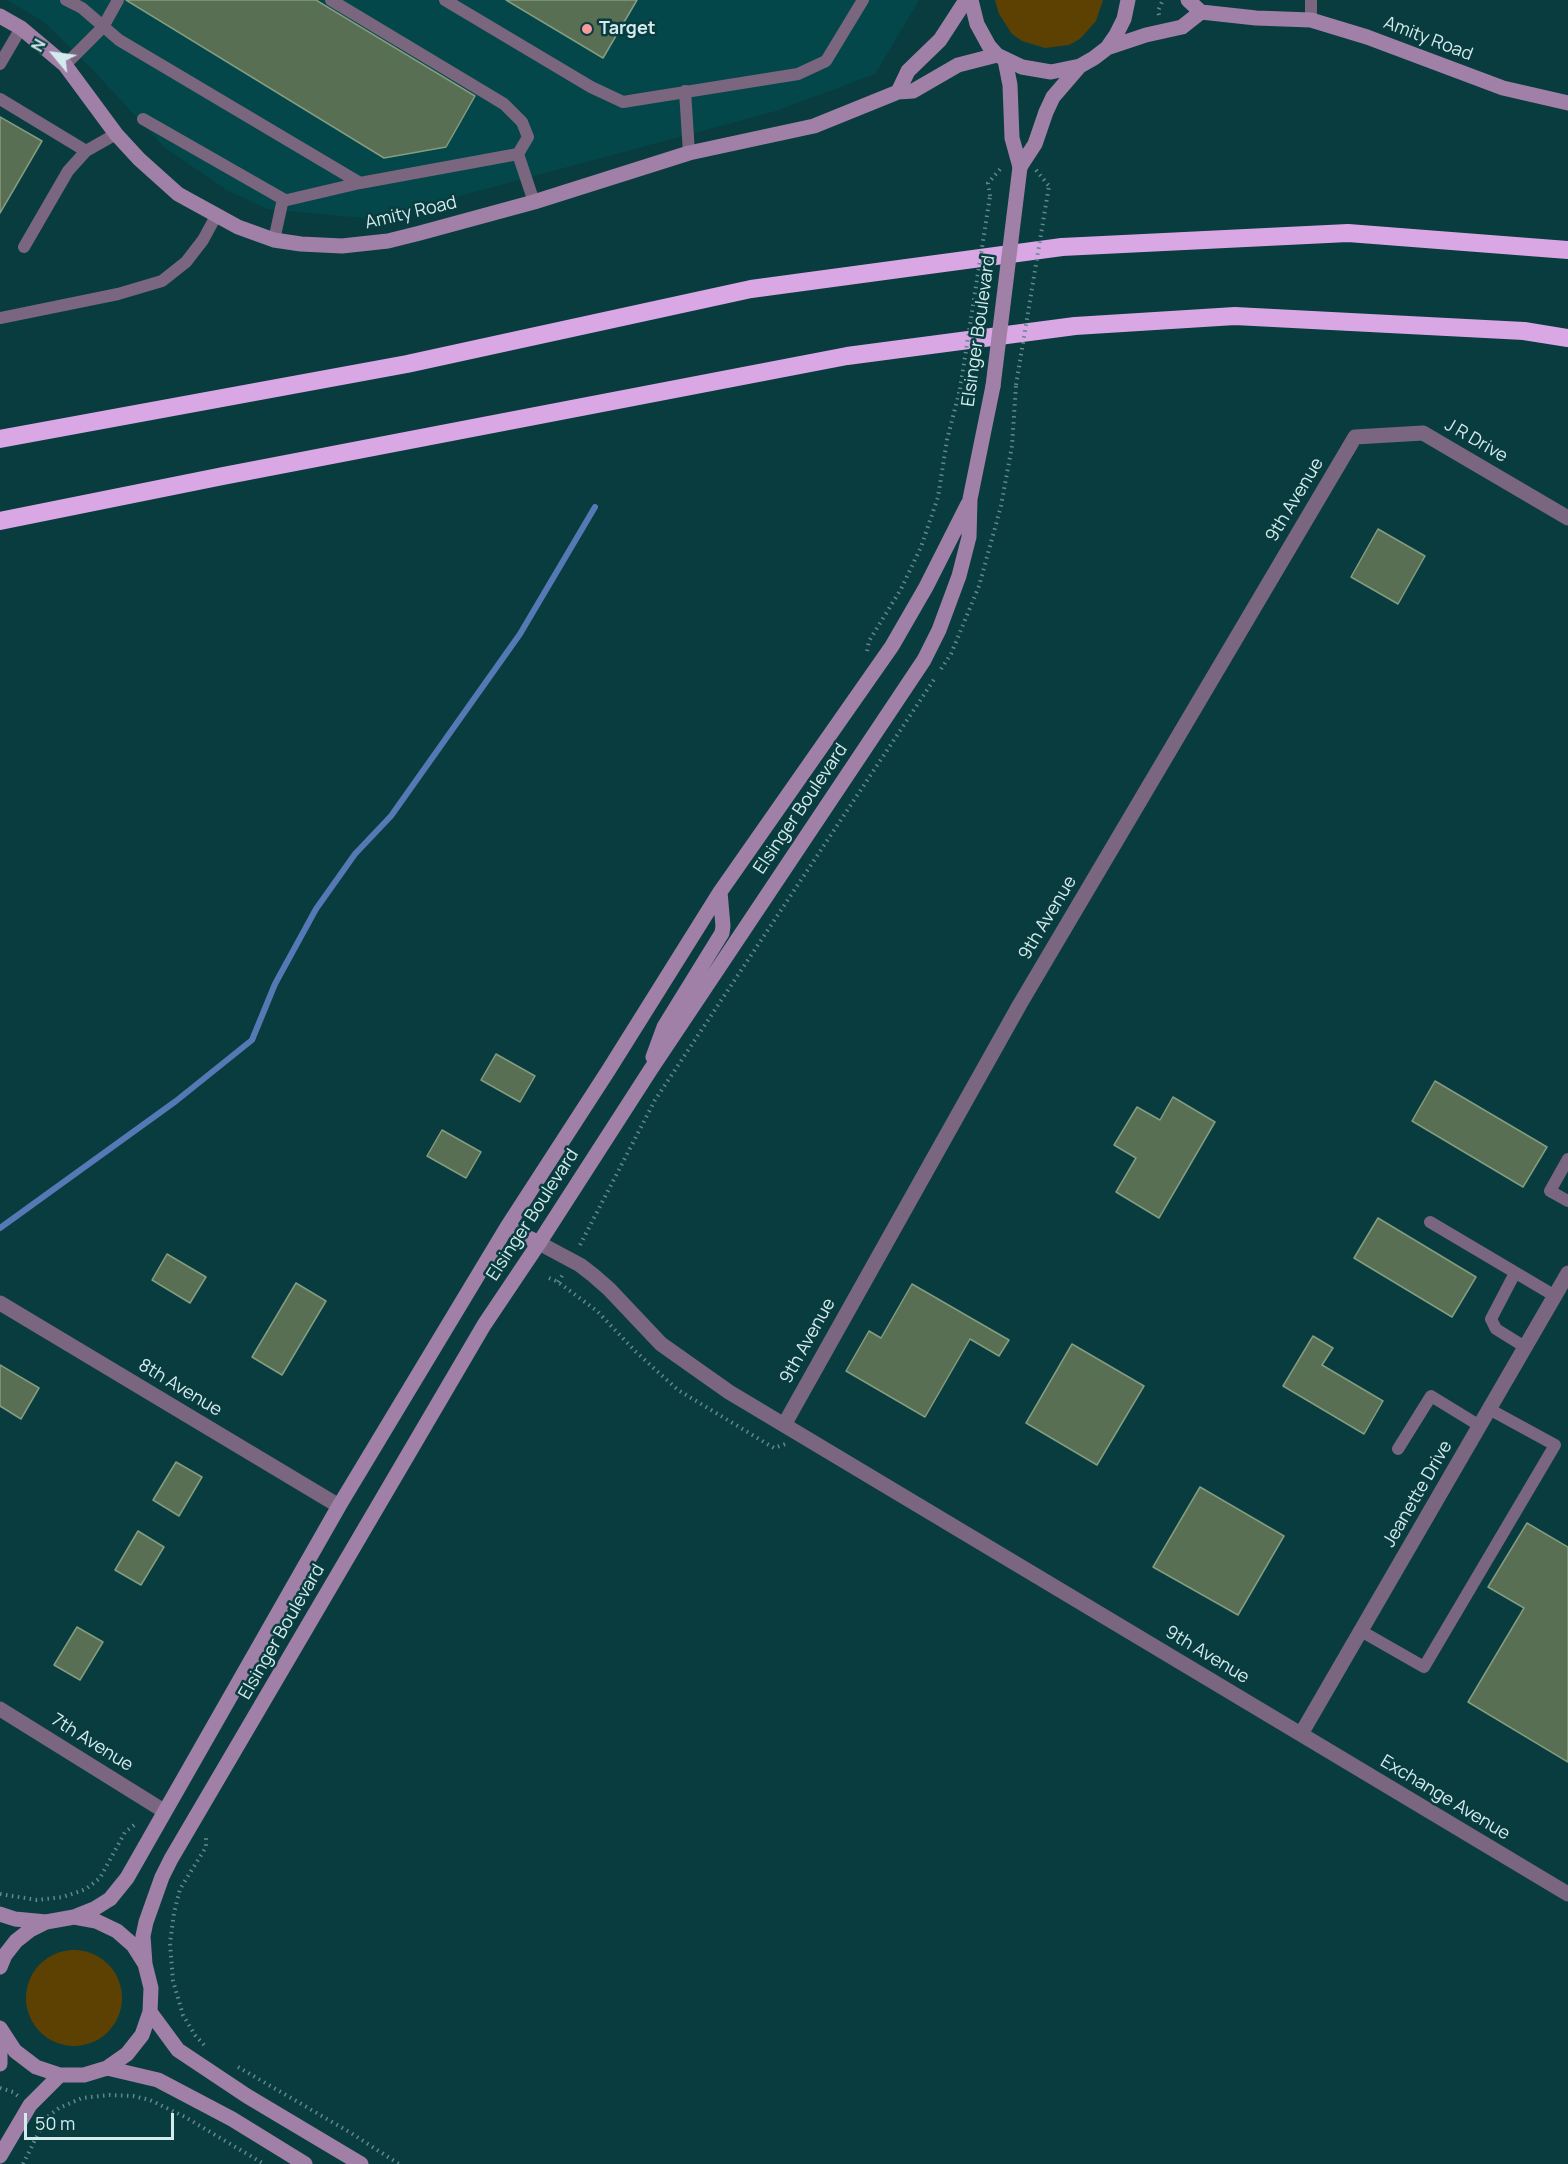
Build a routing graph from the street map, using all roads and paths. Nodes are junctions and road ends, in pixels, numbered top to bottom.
1 (66, 0) edge
2 (118, 0) edge
3 (331, 0) edge
4 (445, 0) edge
5 (863, 0) edge
6 (966, 0) edge
7 (971, 0) edge
8 (1128, 0) edge
9 (1188, 0) edge
10 (1311, 0) edge
11 (1162, 2) dead end
12 (1201, 12) junction
13 (0, 16) edge
14 (1311, 20) junction
15 (1160, 22) dead end
16 (104, 27) junction
17 (21, 28) junction
18 (1107, 48) junction
19 (1001, 58) junction
20 (0, 64) edge
21 (65, 65) junction
22 (1080, 66) junction
23 (685, 91) junction
24 (898, 92) junction
25 (0, 99) edge
26 (1568, 103) edge
27 (143, 119) dead end
28 (116, 134) junction
29 (86, 151) junction
30 (689, 153) junction
31 (518, 154) junction
32 (1020, 167) junction
33 (360, 183) junction
34 (988, 183) dead end
35 (1049, 186) dead end
36 (283, 201) junction
37 (534, 202) junction
38 (216, 216) junction
39 (274, 240) junction
40 (24, 247) dead end
41 (1568, 250) edge
42 (0, 318) edge
43 (1568, 338) edge
44 (1016, 385) dead end
45 (1355, 437) joint
46 (0, 439) edge
47 (970, 499) junction
48 (1568, 518) edge
49 (0, 521) edge
50 (869, 641) dead end
51 (720, 892) junction
52 (651, 1069) junction
53 (635, 1139) dead end
54 (1568, 1159) edge
55 (1568, 1201) edge
56 (1430, 1222) dead end
57 (507, 1227) junction
58 (581, 1242) dead end
59 (539, 1243) junction
60 (1515, 1273) junction
61 (1568, 1273) edge
62 (563, 1275) dead end
63 (549, 1278) dead end
64 (558, 1282) junction
65 (1554, 1296) junction
66 (0, 1303) edge
67 (1525, 1347) junction
68 (1489, 1409) junction
69 (784, 1425) junction
70 (1480, 1426) junction
71 (774, 1448) dead end
72 (1398, 1449) dead end
73 (339, 1506) junction
74 (1361, 1631) junction
75 (0, 1709) edge
76 (1301, 1734) junction
77 (164, 1811) junction
78 (125, 1832) dead end
79 (206, 1847) dead end
80 (0, 1894) edge
81 (1568, 1894) edge
82 (0, 1914) edge
83 (74, 1917) junction
84 (46, 1922) junction
85 (145, 1964) junction
86 (0, 1967) edge
87 (150, 2012) junction
88 (0, 2028) edge
89 (207, 2048) dead end
90 (230, 2062) dead end
91 (0, 2064) edge
92 (108, 2068) junction
93 (60, 2075) junction
94 (0, 2088) edge
95 (19, 2097) dead end
96 (0, 2156) edge
97 (23, 2164) edge
98 (264, 2164) edge
99 (305, 2164) edge
100 (361, 2164) edge
101 (399, 2164) edge

1 - 16 lane
2 - 16 lane
3 - 31 lane
4 - 23 lane
5 - 23 lane
6 - 24 street
7 - 19 street
8 - 18 street
9 - 12 street
10 - 14 lane
11 - 15 path
12 - 14 street, Amity Road
12 - 18 street
13 - 17 street, Amity Road
14 - 26 street, Amity Road
16 - 21 lane
16 - 33 lane
17 - 20 lane
17 - 21 street, Amity Road
18 - 22 street
19 - 22 street
19 - 24 street, Amity Road
19 - 32 street, Elsinger Boulevard
21 - 28 street, Amity Road
22 - 32 street, Elsinger Boulevard
23 - 30 lane
24 - 30 street, Amity Road
25 - 29 lane
27 - 36 lane
28 - 29 lane
28 - 38 street, Amity Road
29 - 40 lane
30 - 37 street, Amity Road
31 - 33 lane
31 - 37 lane
32 - 47 street, Elsinger Boulevard, bridge
33 - 36 lane
34 - 50 path, bridge
35 - 44 path, bridge
36 - 39 lane
37 - 39 street, Amity Road
38 - 39 street, Amity Road
38 - 42 lane
41 - 46 highway
43 - 49 highway
45 - 48 street, J R Drive
45 - 69 street, 9th Avenue
47 - 51 street, Elsinger Boulevard
47 - 52 street, Elsinger Boulevard
51 - 52 street
51 - 57 street, Elsinger Boulevard
52 - 59 street, Elsinger Boulevard
53 - 58 path
54 - 55 lane
56 - 60 lane
57 - 59 street
57 - 73 street, Elsinger Boulevard
59 - 69 street, 9th Avenue
59 - 85 street, Elsinger Boulevard
60 - 65 lane
60 - 67 lane
61 - 65 street, Jeanette Drive
62 - 64 path
63 - 64 path
64 - 71 path
65 - 67 street, Jeanette Drive
66 - 73 street, 8th Avenue
67 - 68 street, Jeanette Drive
68 - 70 street, Jeanette Drive
68 - 74 lane
69 - 76 street, 9th Avenue
70 - 72 lane
70 - 74 street, Jeanette Drive
73 - 77 street, Elsinger Boulevard
74 - 76 street, Jeanette Drive
75 - 77 street, 7th Avenue
76 - 81 street, Exchange Avenue
77 - 83 street, Elsinger Boulevard
78 - 80 path
79 - 89 path
82 - 84 street
83 - 84 street
83 - 85 street
84 - 86 street
85 - 87 street, Elsinger Boulevard
87 - 92 street
87 - 100 street
88 - 91 street
88 - 93 street
90 - 101 path
92 - 93 street
92 - 99 street
93 - 96 street
94 - 95 path
97 - 98 path

